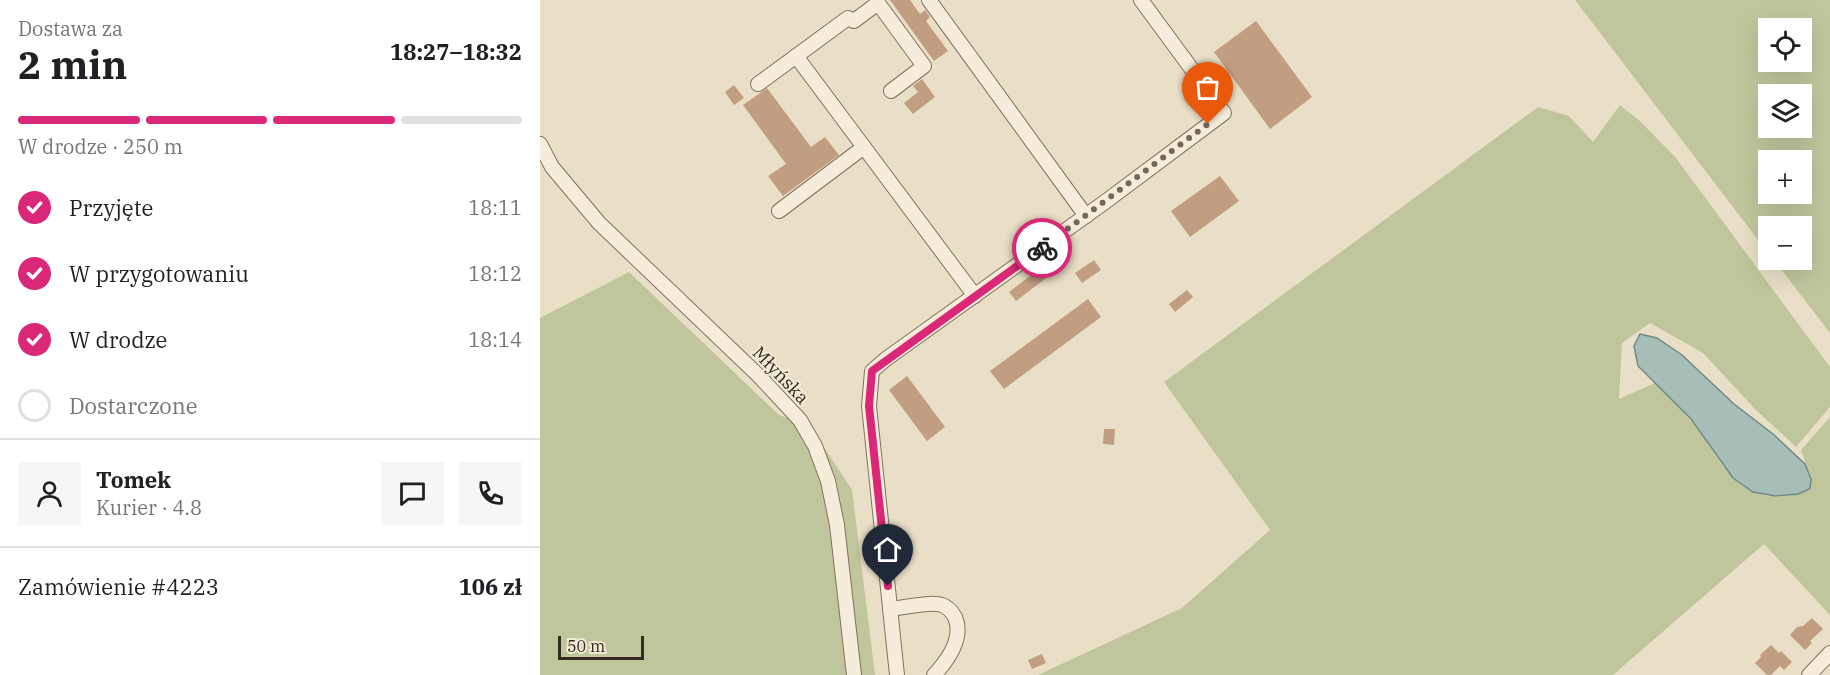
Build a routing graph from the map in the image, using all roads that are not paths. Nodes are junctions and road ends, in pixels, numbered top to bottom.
1 (929, 0) edge
2 (1141, 0) edge
3 (796, 56) junction
4 (758, 84) dead end
5 (891, 91) dead end
6 (540, 144) edge
7 (864, 147) junction
8 (552, 167) junction
9 (540, 175) edge
10 (779, 211) dead end
11 (1086, 216) junction
12 (975, 296) junction
13 (890, 609) junction
14 (1830, 653) edge
15 (854, 675) edge
16 (897, 675) edge
17 (934, 675) edge
18 (1809, 675) edge

1 - 11 street
2 - 11 street
3 - 4 street
3 - 5 street
3 - 7 street
6 - 8 street, Młyńska
7 - 10 street
7 - 12 street
8 - 9 street
8 - 15 street, Młyńska
11 - 12 street
12 - 13 street
13 - 16 street
13 - 17 street
14 - 18 street

